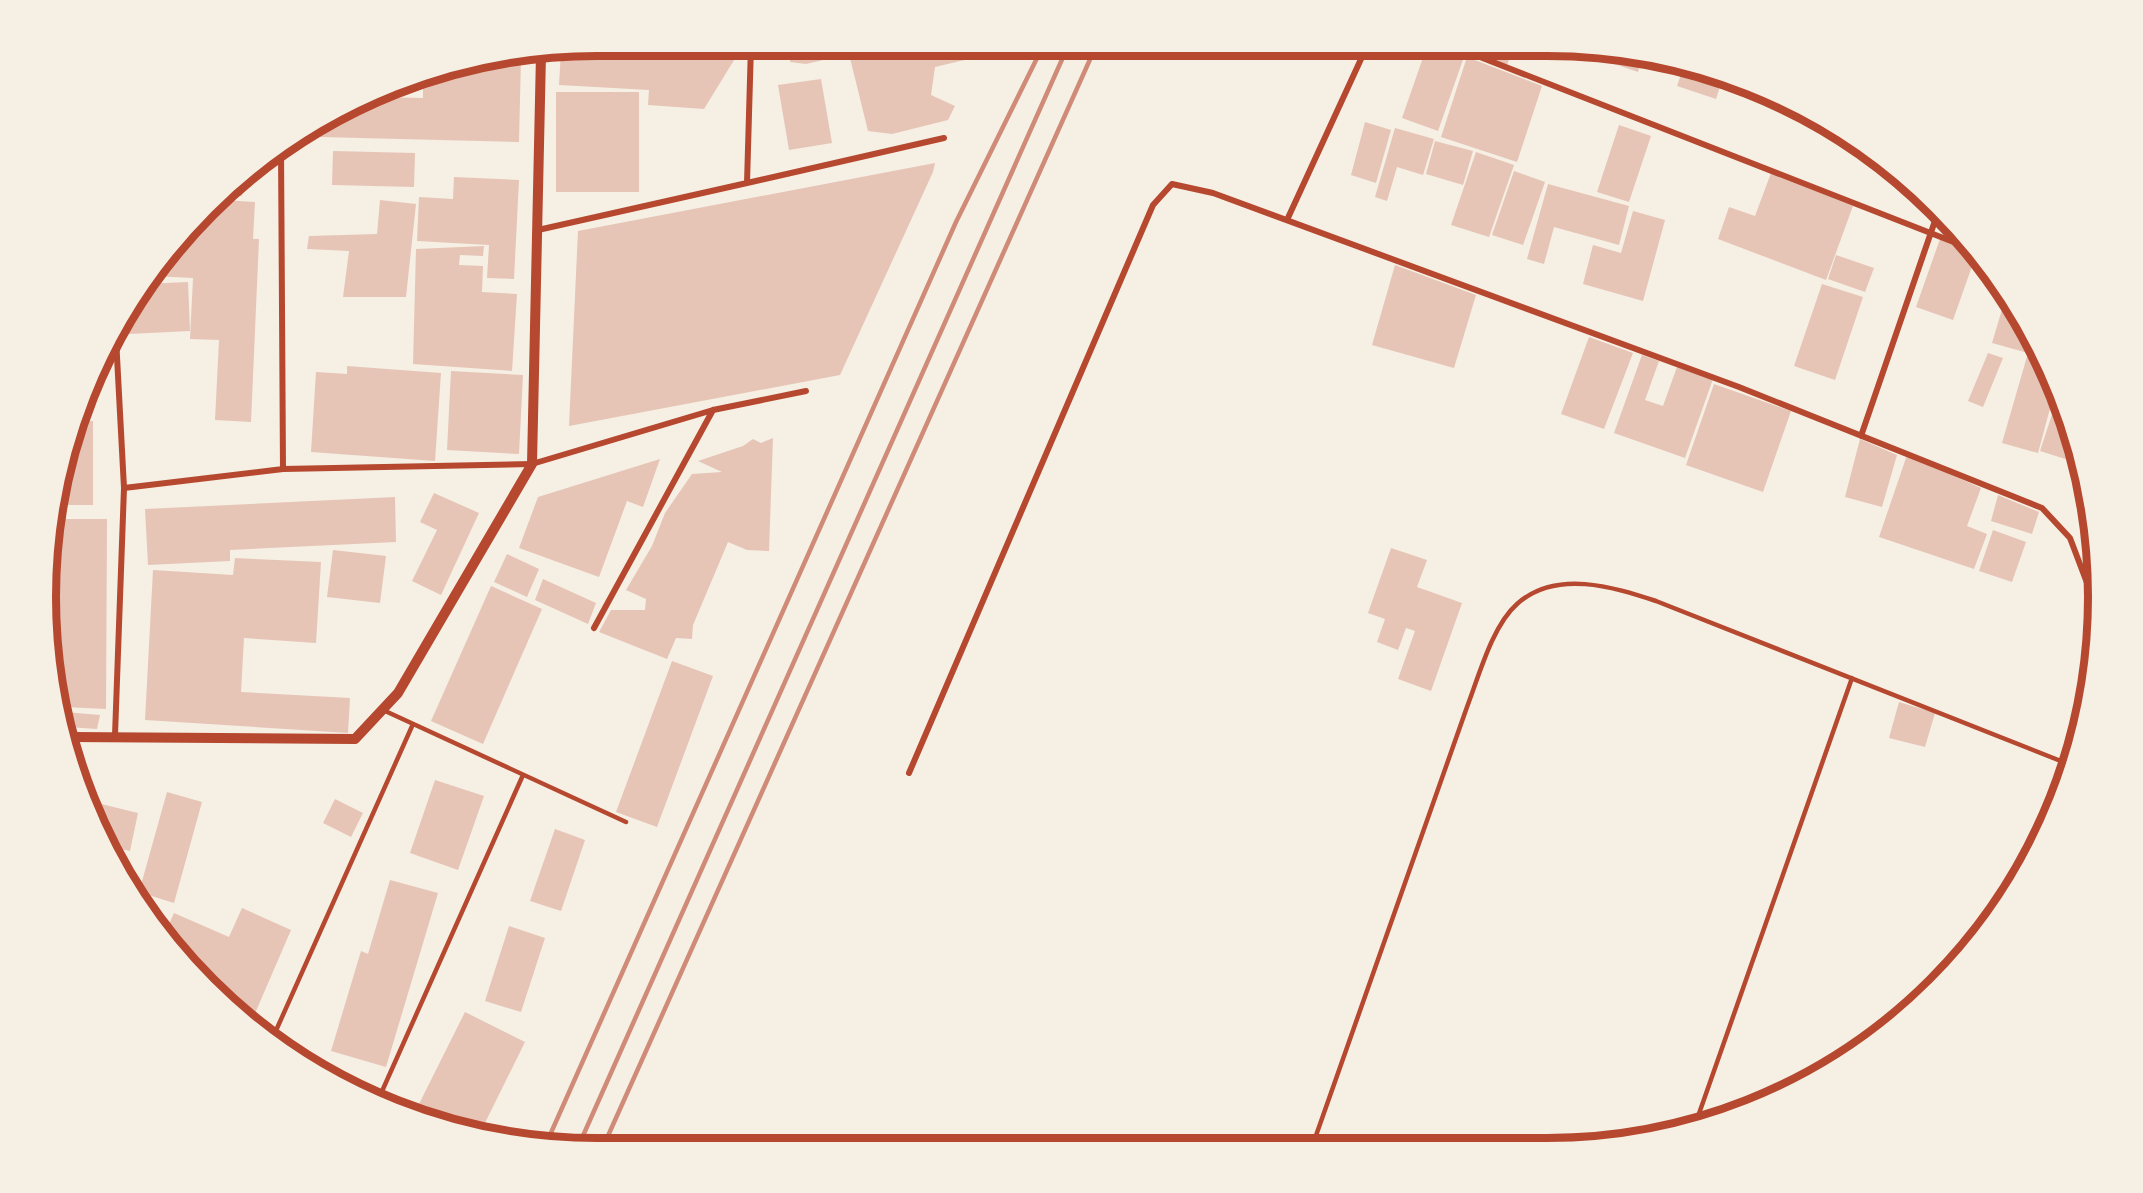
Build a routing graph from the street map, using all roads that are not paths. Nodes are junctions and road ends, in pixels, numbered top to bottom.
1 (751, 56) edge
2 (1362, 56) edge
3 (1478, 56) edge
4 (541, 59) edge
5 (944, 138) dead end
6 (281, 157) edge
7 (747, 183) junction
8 (1287, 220) junction
9 (1935, 221) edge
10 (538, 230) junction
11 (1931, 233) junction
12 (1955, 243) edge
13 (116, 347) edge
14 (806, 391) dead end
15 (713, 410) junction
16 (1861, 436) junction
17 (532, 464) junction
18 (284, 469) junction
19 (124, 488) junction
20 (2087, 584) edge
21 (594, 628) dead end
22 (1852, 678) junction
23 (383, 710) junction
24 (412, 724) junction
25 (115, 735) junction
26 (74, 737) edge
27 (2062, 761) edge
28 (909, 773) dead end
29 (523, 775) junction
30 (626, 822) dead end
31 (275, 1032) edge
32 (381, 1093) edge
33 (1698, 1116) edge
34 (1315, 1138) edge

1 - 7 street
2 - 8 street
3 - 11 street
4 - 10 street
5 - 7 street
6 - 18 street
7 - 10 street
8 - 16 street
8 - 28 street
9 - 11 street
10 - 17 street
11 - 12 street
11 - 16 street
13 - 19 street
14 - 15 street
15 - 17 street
15 - 21 street
16 - 20 street
17 - 18 street
17 - 23 street
18 - 19 street
19 - 25 street
22 - 27 lane
22 - 33 lane
22 - 34 lane
23 - 24 lane
23 - 25 street
24 - 29 lane
24 - 31 lane
25 - 26 street
29 - 30 lane
29 - 32 lane

